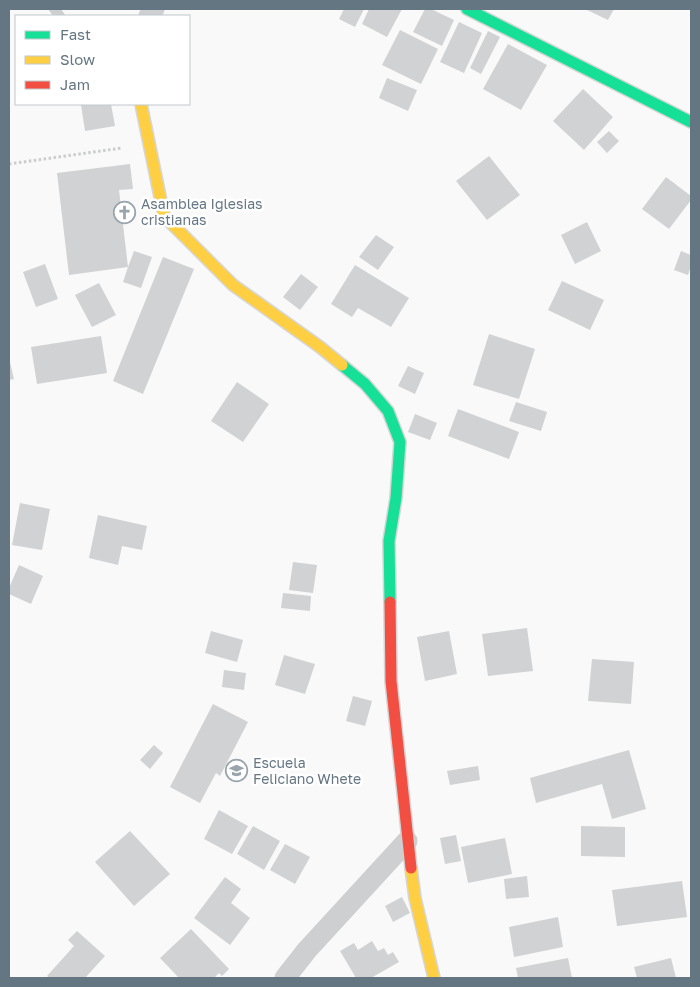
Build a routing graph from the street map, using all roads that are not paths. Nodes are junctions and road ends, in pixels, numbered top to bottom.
1 (467, 9) edge
2 (141, 105) edge
3 (691, 122) edge
4 (407, 841) junction
5 (285, 978) edge
6 (434, 978) edge

1 - 3 street
2 - 4 street
4 - 5 street
4 - 6 street

